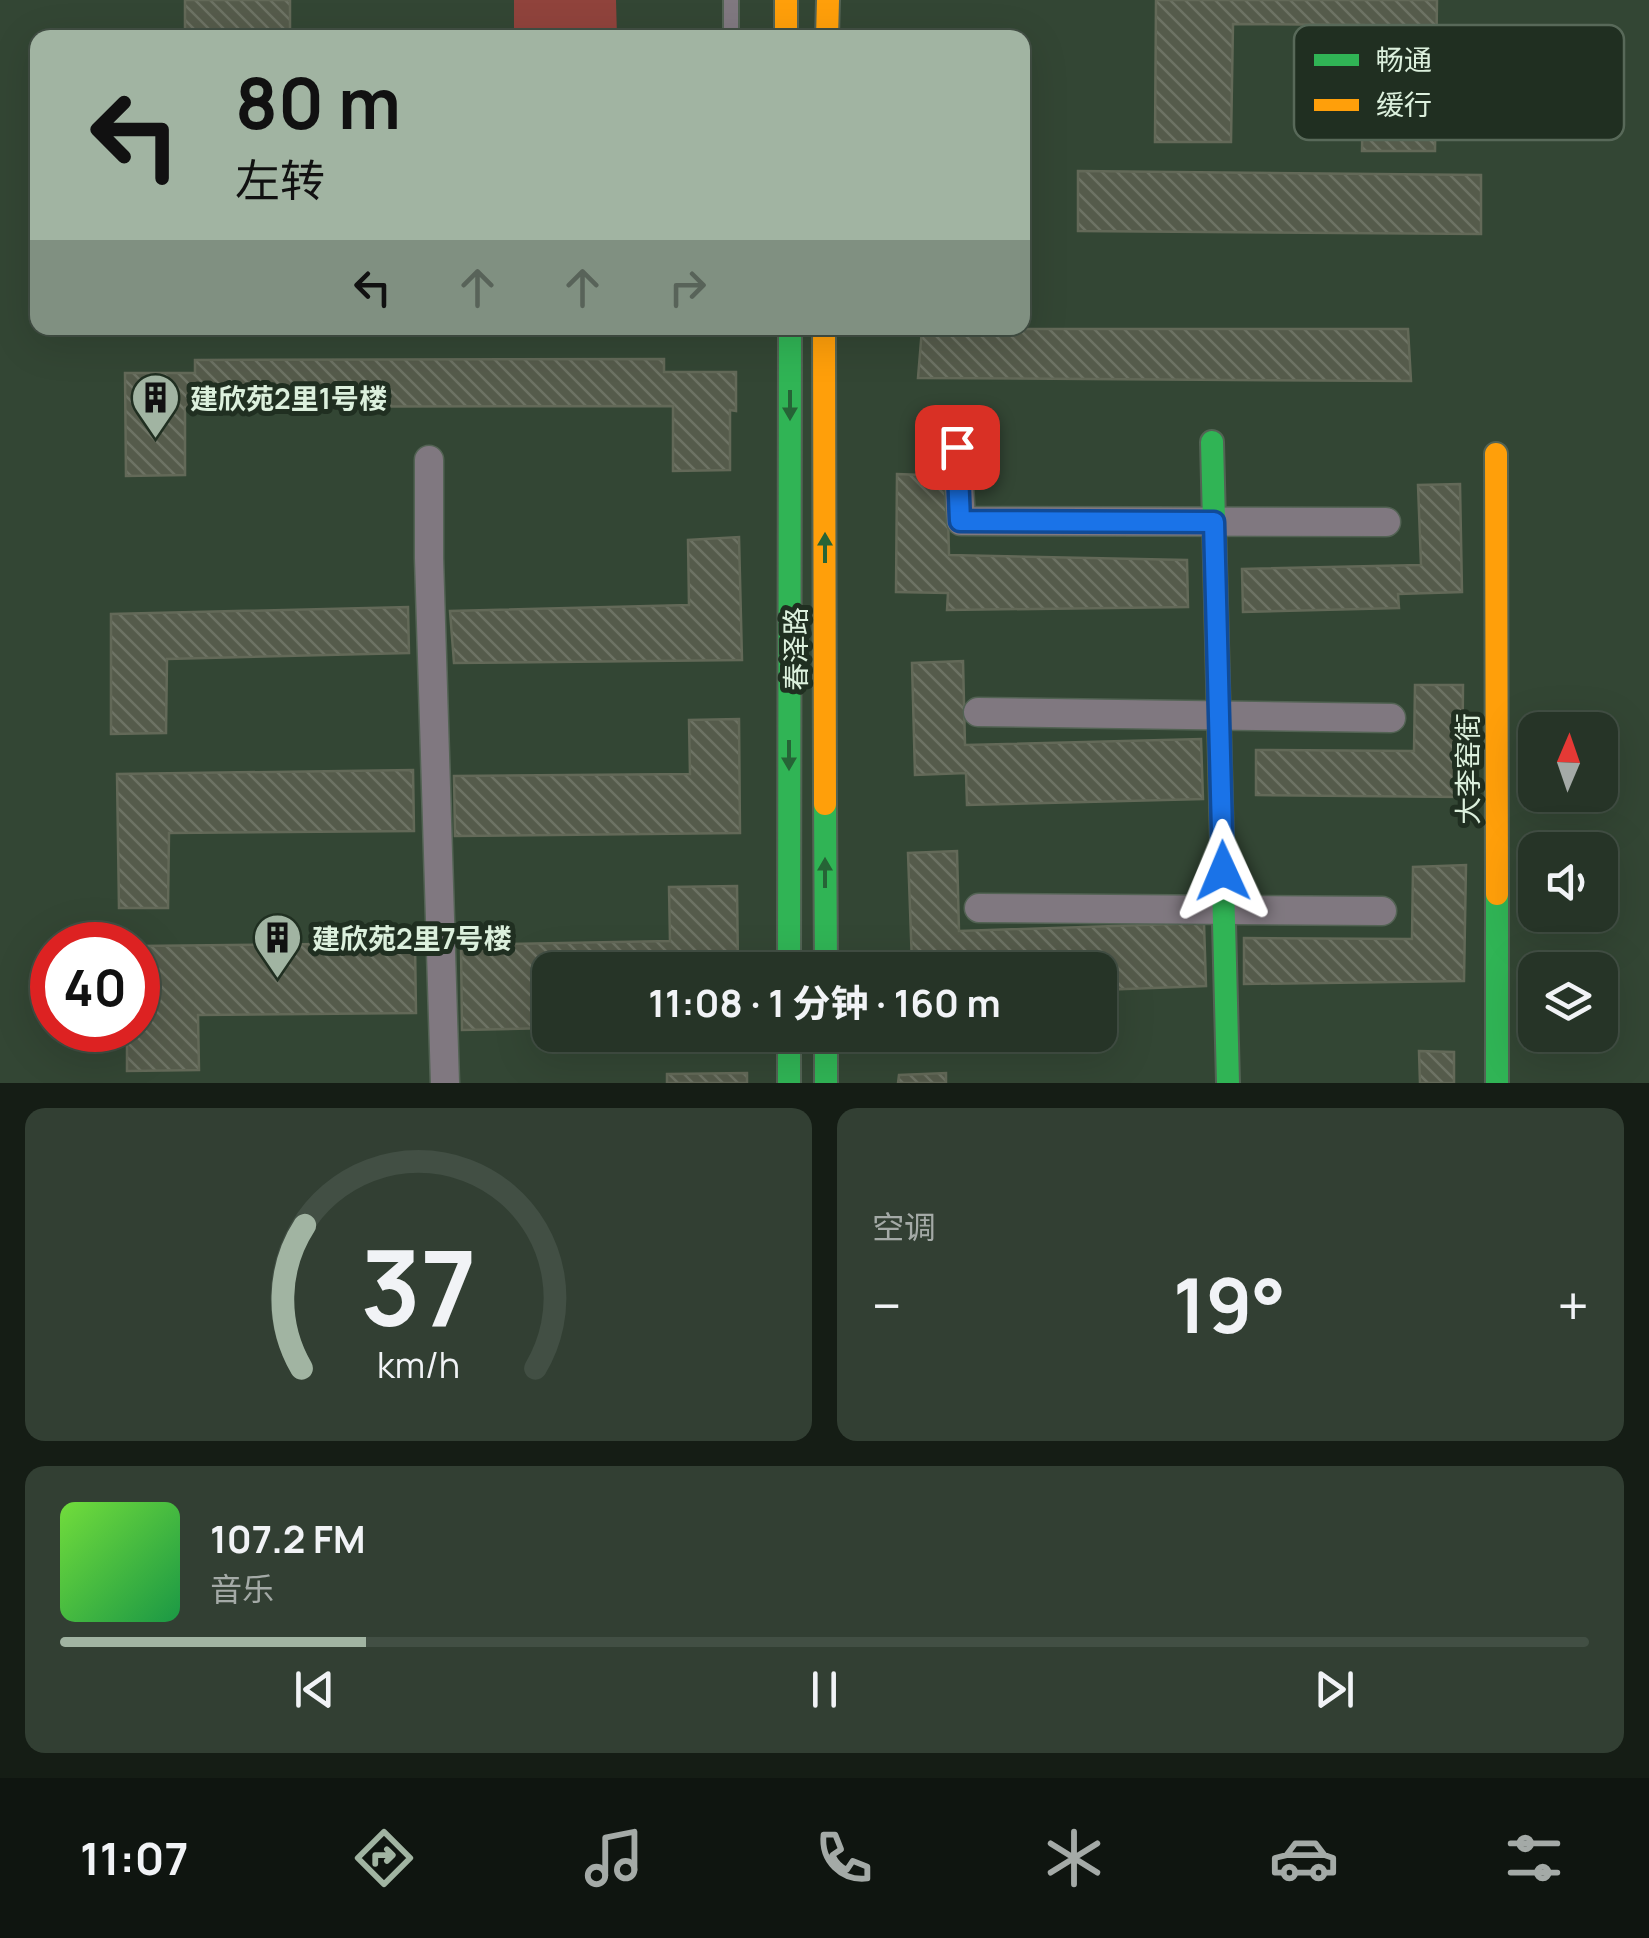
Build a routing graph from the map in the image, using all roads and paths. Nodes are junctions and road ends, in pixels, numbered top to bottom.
1 (731, 0) edge
2 (786, 0) edge
3 (828, 0) edge
4 (731, 30) edge
5 (786, 30) edge
6 (827, 30) edge
7 (790, 335) edge
8 (824, 335) edge
9 (1212, 442) dead end
10 (957, 447) dead end
11 (1496, 454) dead end
12 (429, 460) dead end
13 (1214, 522) junction
14 (1386, 522) dead end
15 (978, 712) dead end
16 (1219, 716) junction
17 (1391, 718) dead end
18 (979, 908) dead end
19 (1224, 910) junction
20 (1382, 911) dead end
21 (789, 952) edge
22 (826, 952) edge
23 (789, 1052) edge
24 (826, 1052) edge
25 (445, 1083) edge
26 (789, 1083) edge
27 (826, 1083) edge
28 (1228, 1083) edge
29 (1497, 1083) edge

1 - 4 lane
2 - 5 street
3 - 6 street
7 -> 21 street, 春泽路
22 -> 8 street, 春泽路
9 - 13 street
10 - 13 street
11 - 29 street, 大李窑街
12 - 25 street
13 - 14 street
13 - 16 street
15 - 16 street
16 - 17 street
16 - 19 street
18 - 19 street
19 - 20 street
19 - 28 street
23 - 26 street
24 - 27 street

